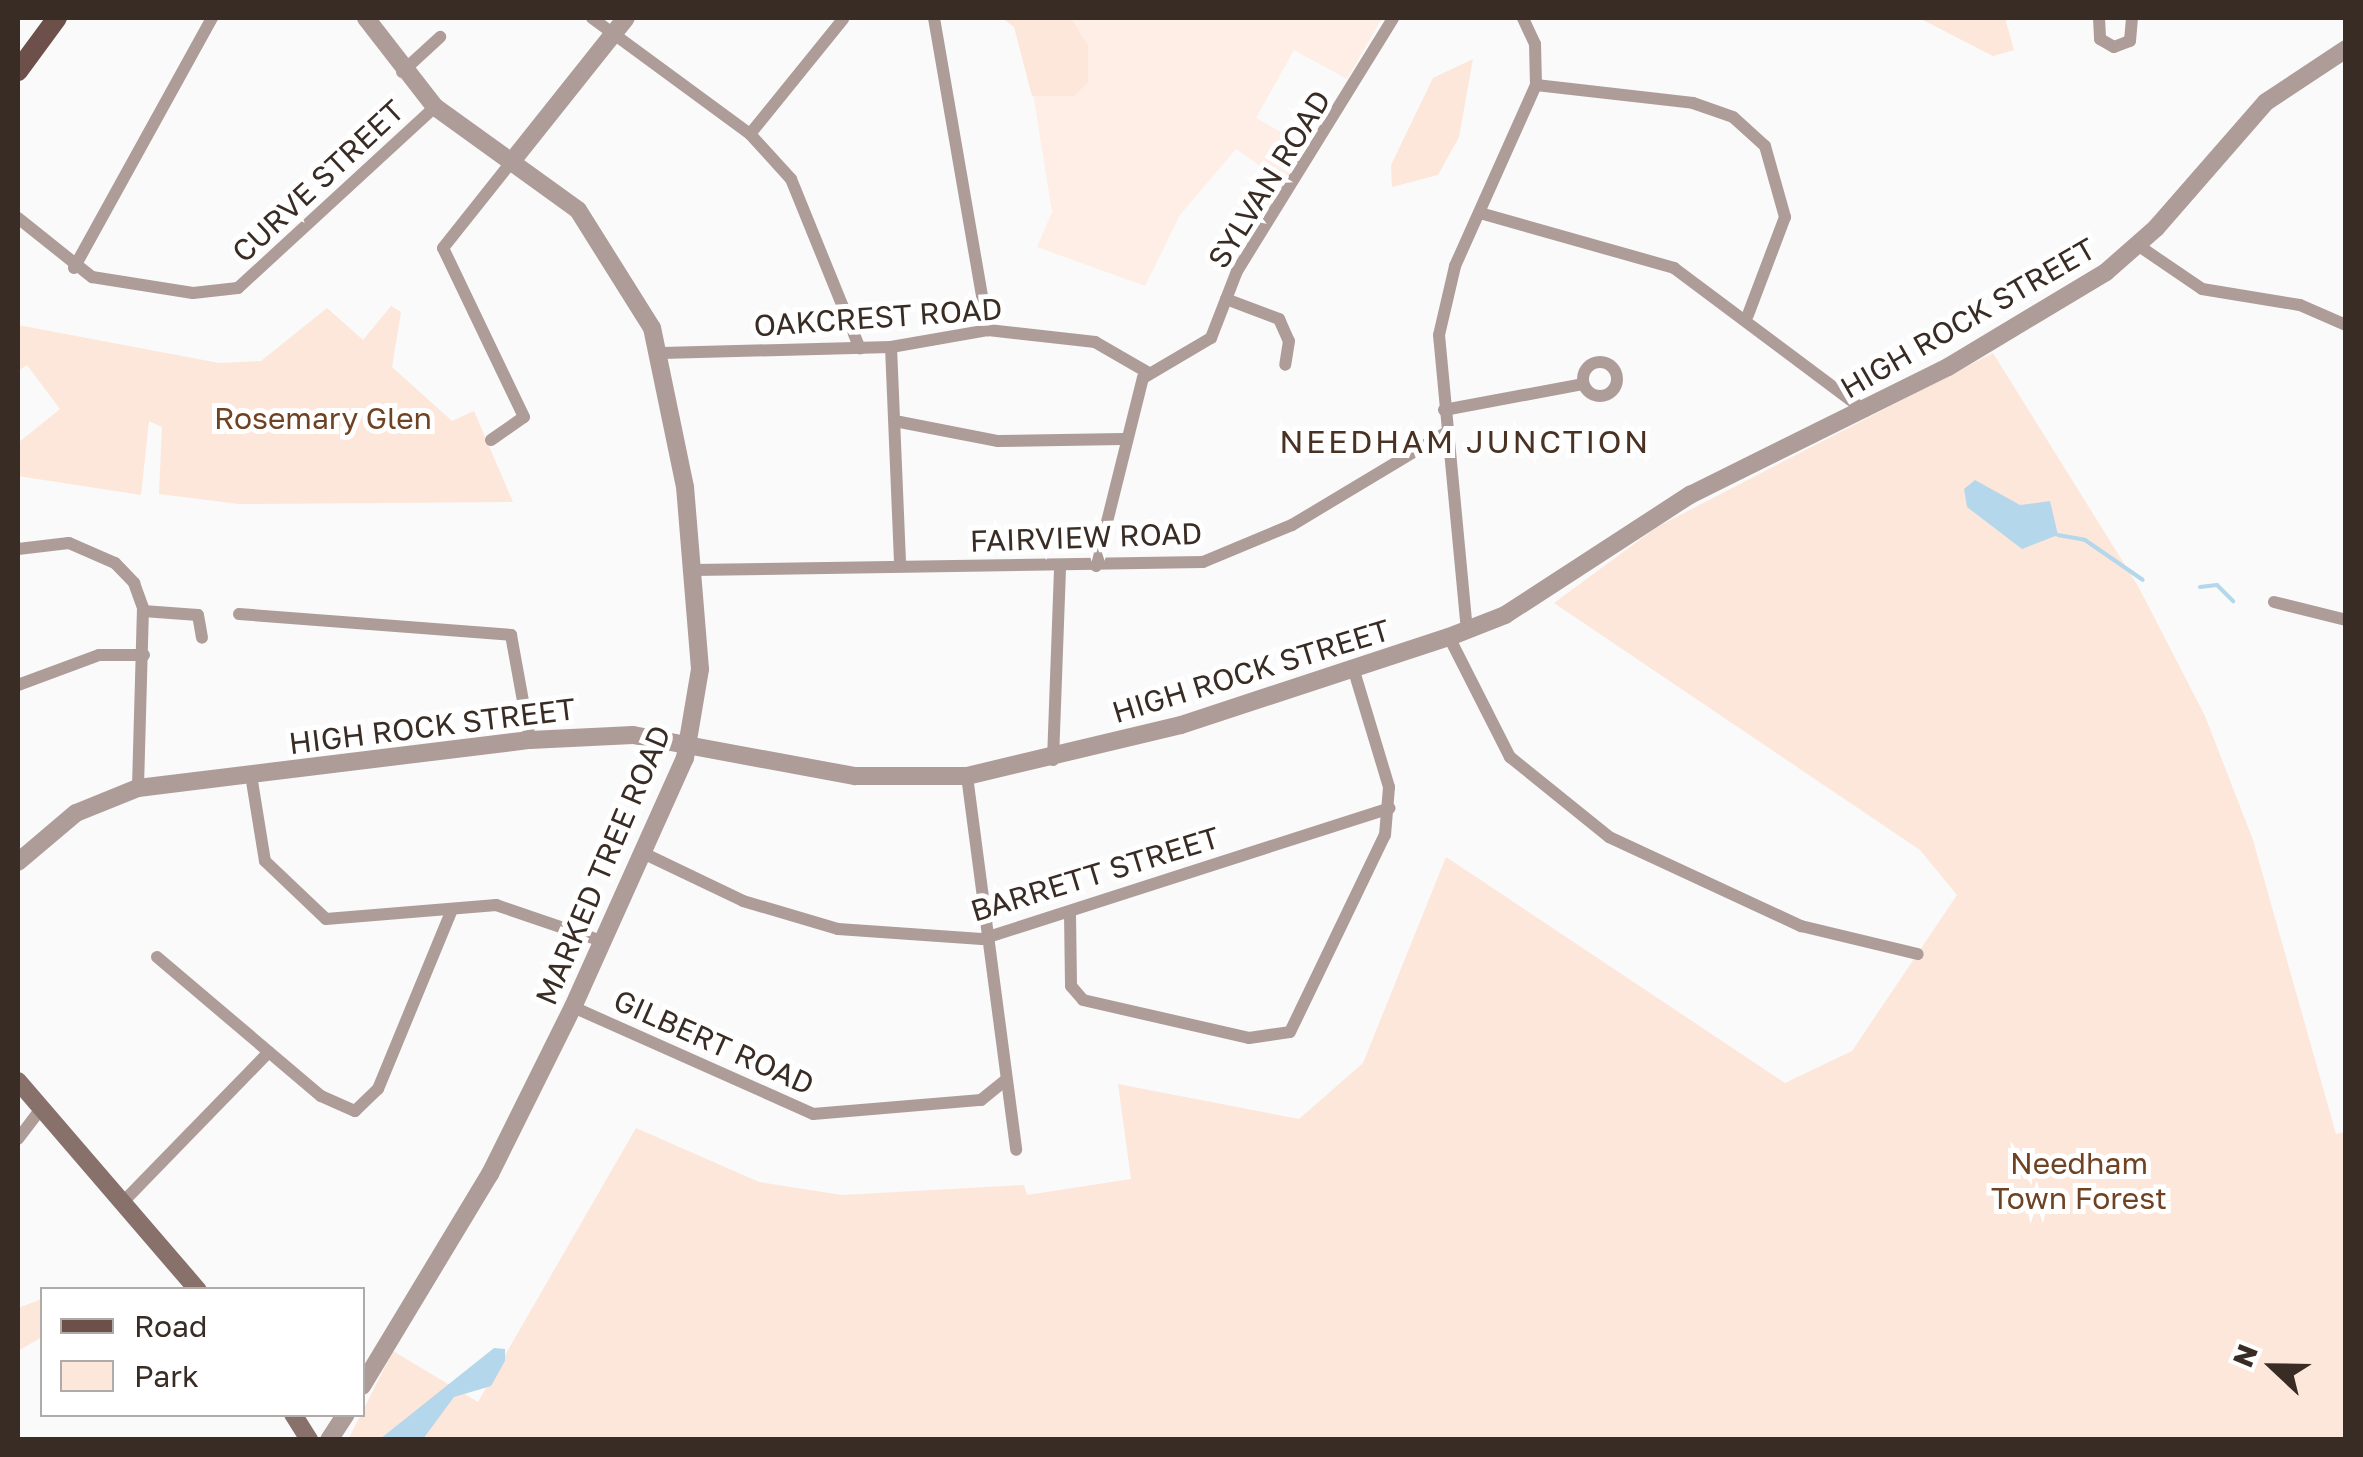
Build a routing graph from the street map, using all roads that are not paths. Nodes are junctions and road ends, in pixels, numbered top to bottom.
1 (57, 18) edge
2 (212, 18) edge
3 (366, 18) edge
4 (592, 18) edge
5 (626, 18) edge
6 (934, 18) edge
7 (1393, 18) edge
8 (1523, 18) edge
9 (2099, 18) edge
10 (2132, 18) edge
11 (843, 19) edge
12 (610, 35) junction
13 (440, 38) dead end
14 (2346, 48) edge
15 (18, 71) edge
16 (402, 72) junction
17 (1536, 85) junction
18 (434, 107) junction
19 (750, 134) junction
20 (513, 160) junction
21 (1480, 213) junction
22 (18, 218) edge
23 (2139, 246) junction
24 (74, 268) junction
25 (1226, 300) junction
26 (1748, 315) junction
27 (2346, 326) edge
28 (988, 330) junction
29 (891, 348) junction
30 (860, 349) junction
31 (662, 353) junction
32 (1285, 365) dead end
33 (1148, 372) junction
34 (1583, 384) dead end
35 (1444, 410) junction
36 (1865, 411) junction
37 (900, 422) junction
38 (1447, 432) junction
39 (1123, 438) junction
40 (491, 440) dead end
41 (18, 548) edge
42 (900, 566) junction
43 (1060, 566) junction
44 (1096, 566) junction
45 (693, 570) junction
46 (2274, 602) dead end
47 (143, 612) junction
48 (239, 614) dead end
49 (2346, 620) edge
50 (1458, 634) junction
51 (202, 638) dead end
52 (144, 655) junction
53 (1353, 668) junction
54 (18, 686) edge
55 (530, 740) junction
56 (690, 746) junction
57 (1053, 760) junction
58 (251, 776) junction
59 (967, 776) junction
60 (138, 788) junction
61 (1388, 808) junction
62 (644, 853) junction
63 (18, 862) edge
64 (451, 912) junction
65 (1070, 913) junction
66 (982, 939) junction
67 (602, 941) junction
68 (1918, 954) dead end
69 (157, 956) dead end
70 (573, 1007) junction
71 (269, 1052) junction
72 (18, 1080) edge
73 (1006, 1080) junction
74 (43, 1106) junction
75 (18, 1139) edge
76 (1016, 1150) dead end
77 (123, 1202) junction
78 (195, 1287) edge
79 (365, 1381) edge
80 (295, 1417) edge
81 (344, 1417) edge
82 (309, 1440) edge
83 (330, 1440) edge

1 - 15 main road
2 - 24 street
3 - 16 street, MARKED TREE ROAD
4 - 12 street
5 - 12 street
6 - 28 street
7 - 25 street, SYLVAN ROAD
8 - 17 street
9 - 10 street
11 - 19 street
12 - 19 street
12 - 20 street
13 - 16 street
14 - 23 street, HIGH ROCK STREET
16 - 18 street, MARKED TREE ROAD
17 - 21 street
17 - 26 street
18 - 20 street, MARKED TREE ROAD
18 - 24 street, CURVE STREET
19 - 30 street
20 - 31 street, MARKED TREE ROAD
20 - 40 street
21 - 26 street
21 - 35 street
22 - 24 street, CURVE STREET
23 - 27 street
23 - 36 street, HIGH ROCK STREET
25 - 32 street
25 - 33 street, SYLVAN ROAD
26 - 36 street
28 - 29 street, OAKCREST ROAD
28 - 33 street, OAKCREST ROAD
29 - 30 street, OAKCREST ROAD
29 - 37 street
30 - 31 street, OAKCREST ROAD
31 - 45 street, MARKED TREE ROAD
33 - 39 street
34 - 35 street
35 - 38 street
36 - 50 street, HIGH ROCK STREET
37 - 39 street
37 - 42 street
38 - 44 street, FAIRVIEW ROAD
38 - 50 street
39 - 44 street
41 - 47 street
42 - 43 street, FAIRVIEW ROAD
42 - 45 street, FAIRVIEW ROAD
43 - 44 street, FAIRVIEW ROAD
43 - 57 street
45 - 56 street, MARKED TREE ROAD
46 - 49 street
47 - 51 street
47 - 52 street
48 - 55 street
50 - 53 street, HIGH ROCK STREET
50 - 68 street
52 - 54 street
52 - 60 street
53 - 57 street, HIGH ROCK STREET
53 - 61 street
55 - 56 street, HIGH ROCK STREET
55 - 58 street, HIGH ROCK STREET
56 - 59 street, HIGH ROCK STREET
56 - 62 street, MARKED TREE ROAD
57 - 59 street, HIGH ROCK STREET
58 - 60 street, HIGH ROCK STREET
58 - 64 street
59 - 66 street
60 - 63 street, HIGH ROCK STREET
61 - 65 street, BARRETT STREET
61 - 65 street
62 - 66 street, BARRETT STREET
62 - 67 street, MARKED TREE ROAD
64 - 67 street
64 - 71 street
65 - 66 street, BARRETT STREET
66 - 73 street
67 - 70 street, MARKED TREE ROAD
69 - 71 street
70 - 73 street, GILBERT ROAD
70 - 79 street, MARKED TREE ROAD
71 - 77 street
72 - 74 main road
73 - 76 street
74 - 75 street
74 - 77 main road
77 - 78 main road
80 - 82 main road
81 - 83 street

